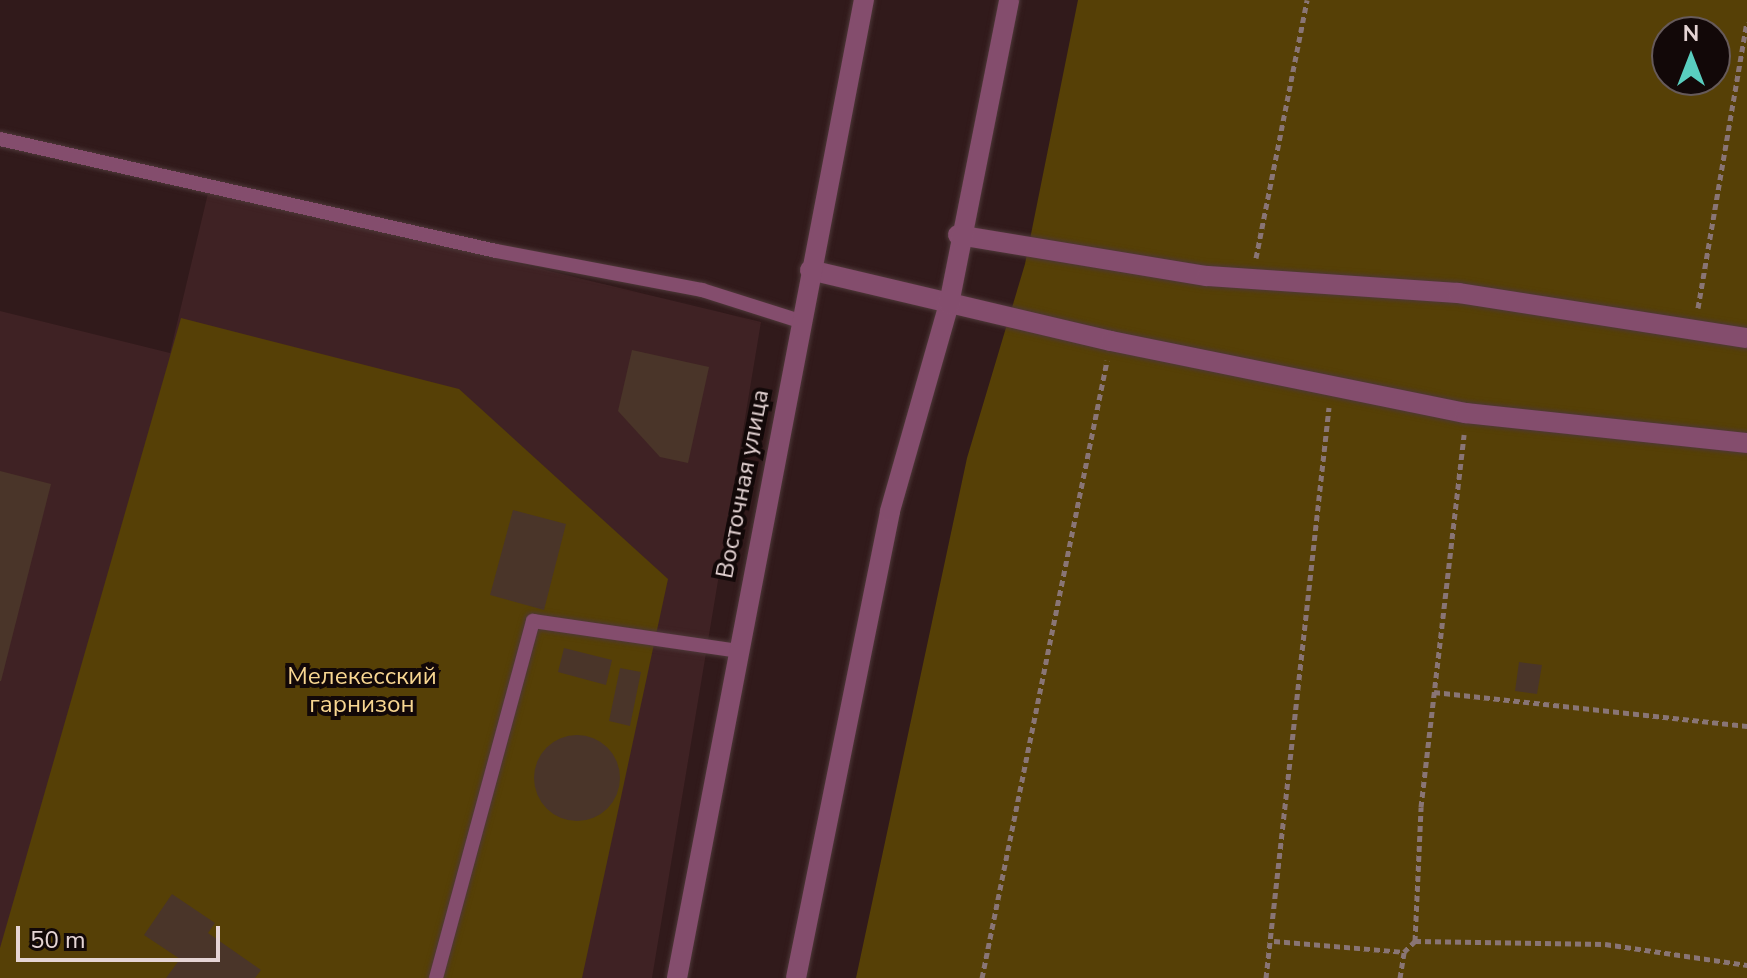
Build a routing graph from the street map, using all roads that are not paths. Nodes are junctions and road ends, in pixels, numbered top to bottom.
1 (864, 0) edge
2 (1009, 0) edge
3 (0, 139) edge
4 (958, 235) junction
5 (810, 270) junction
6 (949, 304) junction
7 (800, 321) junction
8 (1747, 338) edge
9 (1747, 443) edge
10 (738, 651) junction
11 (436, 978) edge
12 (677, 978) edge
13 (796, 978) edge

1 - 5 street, Восточная улица
2 - 4 street
3 - 7 lane
4 - 6 street
4 - 8 street
5 - 6 street
5 - 7 street, Восточная улица
6 - 9 street
6 - 13 street
7 - 10 street, Восточная улица
10 - 11 lane
10 - 12 street, Восточная улица

